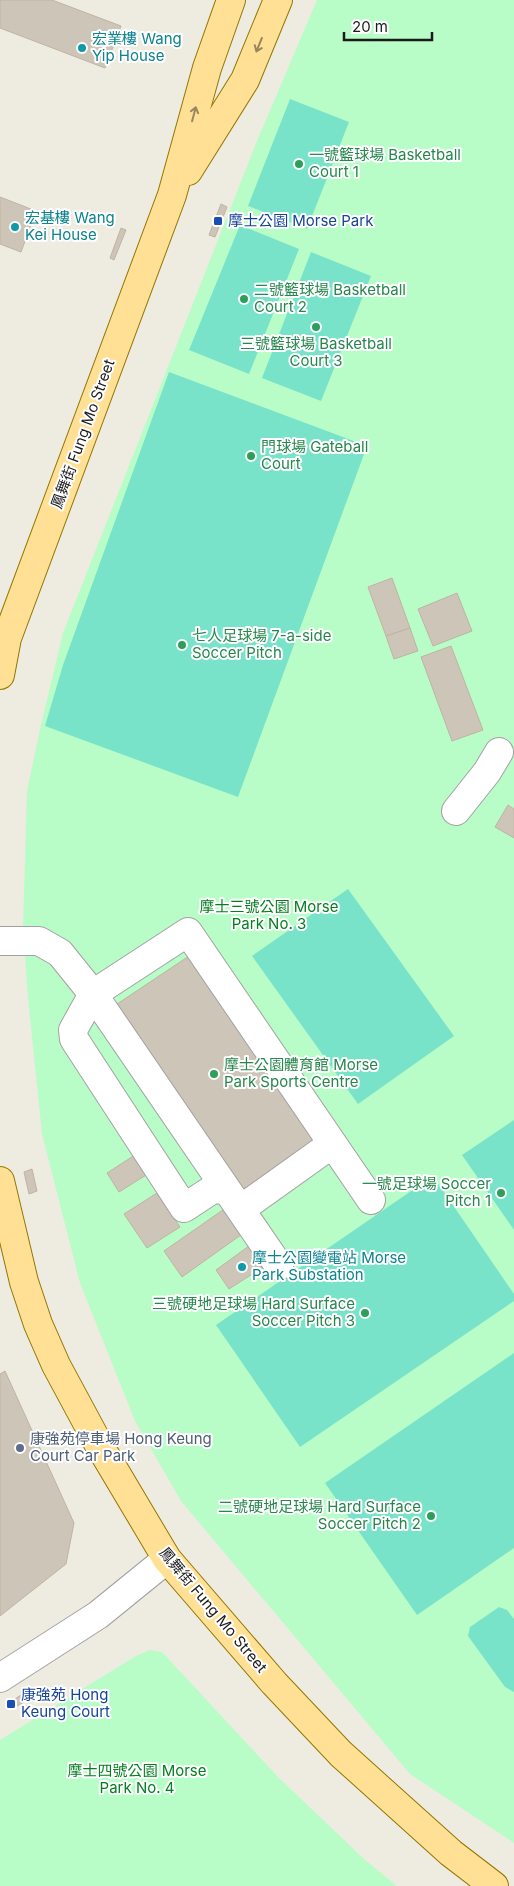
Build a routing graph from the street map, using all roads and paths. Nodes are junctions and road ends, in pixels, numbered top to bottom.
1 (231, 0) edge
2 (278, 0) edge
3 (172, 195) junction
4 (0, 675) edge
5 (499, 752) dead end
6 (456, 811) dead end
7 (0, 941) edge
8 (93, 994) junction
9 (332, 1144) junction
10 (0, 1180) edge
11 (233, 1200) junction
12 (371, 1200) dead end
13 (279, 1266) dead end
14 (167, 1559) junction
15 (0, 1678) edge
16 (494, 1886) edge

3 -> 1 main road, 鳳舞街 Fung Mo Street
2 -> 3 main road, 鳳舞街 Fung Mo Street
3 - 4 main road, 鳳舞街 Fung Mo Street
5 - 6 street
7 - 8 street
8 - 9 street
8 - 11 street
8 - 11 street
9 - 11 street
9 - 12 street
10 - 14 main road, 鳳舞街 Fung Mo Street
11 - 13 street
14 - 15 street
14 - 16 main road, 鳳舞街 Fung Mo Street

